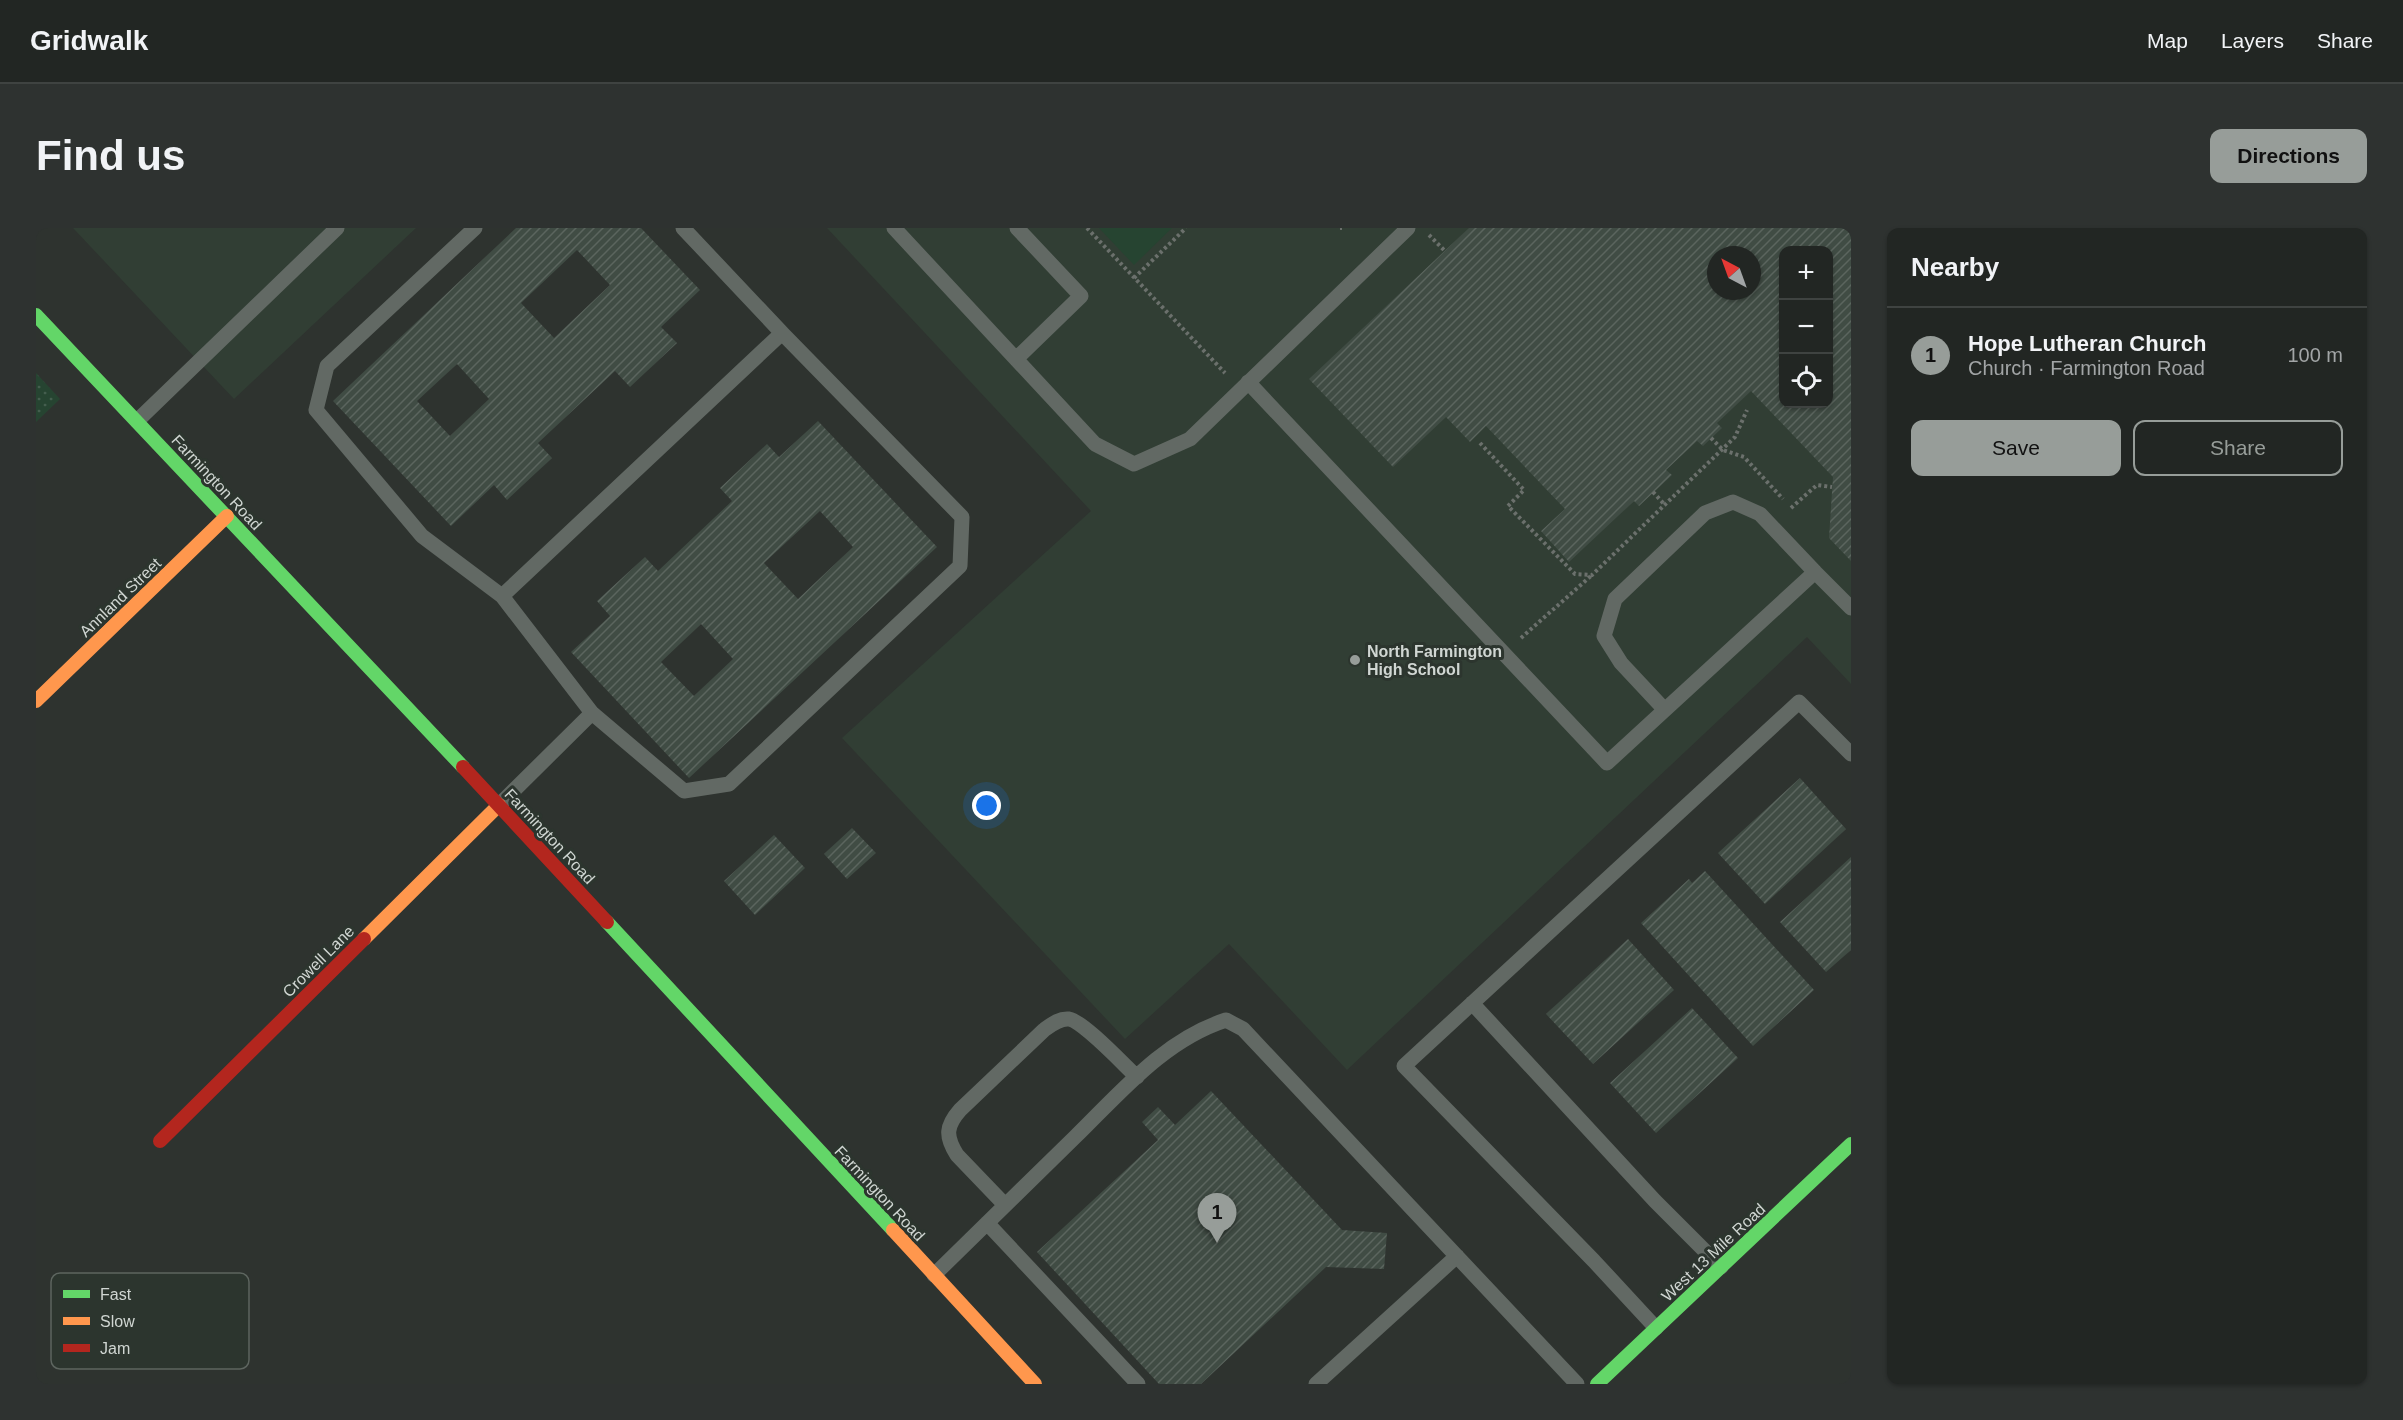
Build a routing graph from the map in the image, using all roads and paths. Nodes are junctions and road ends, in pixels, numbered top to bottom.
1 (338, 228) edge
2 (475, 228) edge
3 (683, 228) edge
4 (894, 228) edge
5 (1017, 228) edge
6 (1087, 228) edge
7 (1186, 228) edge
8 (1408, 228) edge
9 (1423, 228) edge
10 (1445, 250) dead end
11 (1134, 278) junction
12 (36, 315) edge
13 (782, 333) junction
14 (1016, 359) junction
15 (1234, 366) dead end
16 (1248, 382) junction
17 (1747, 410) dead end
18 (136, 421) junction
19 (1480, 443) dead end
20 (1832, 487) dead end
21 (1653, 492) dead end
22 (1665, 505) junction
23 (1791, 508) dead end
24 (227, 516) junction
25 (1815, 572) junction
26 (1592, 575) junction
27 (502, 596) junction
28 (1851, 608) edge
29 (1504, 654) junction
30 (36, 701) edge
31 (1664, 709) junction
32 (592, 713) junction
33 (1851, 754) edge
34 (499, 805) junction
35 (1472, 1003) junction
36 (1137, 1077) junction
37 (160, 1141) dead end
38 (1851, 1143) edge
39 (1005, 1205) junction
40 (987, 1223) junction
41 (1457, 1256) junction
42 (1721, 1267) junction
43 (934, 1275) junction
44 (1656, 1328) junction
45 (1035, 1384) edge
46 (1138, 1384) edge
47 (1316, 1384) edge
48 (1577, 1384) edge
49 (1597, 1384) edge

1 - 18 lane
2 - 27 lane
3 - 13 lane
4 - 14 lane
5 - 14 lane
6 - 11 path
7 - 11 path
8 - 16 lane
9 - 10 path
11 - 15 path
12 - 18 street, Farmington Road
13 - 27 lane
13 - 32 lane
14 - 16 lane
16 - 29 lane
17 - 22 path
18 - 24 street, Farmington Road
19 - 26 path
20 - 23 path
21 - 22 path
22 - 26 path
24 - 30 street, Annland Street
24 - 34 street, Farmington Road
25 - 28 lane
25 - 31 lane
25 - 31 lane
26 - 29 path
27 - 32 lane
29 - 31 lane
32 - 34 lane
33 - 35 lane
34 - 37 street, Crowell Lane
34 - 43 street, Farmington Road
35 - 42 lane
35 - 44 lane
36 - 39 lane
36 - 39 lane
36 - 41 lane
38 - 42 street, West 13 Mile Road
39 - 40 lane
40 - 43 lane
40 - 46 lane
41 - 47 lane
41 - 48 lane
42 - 44 street, West 13 Mile Road
43 - 45 street, Farmington Road
44 - 49 street, West 13 Mile Road

